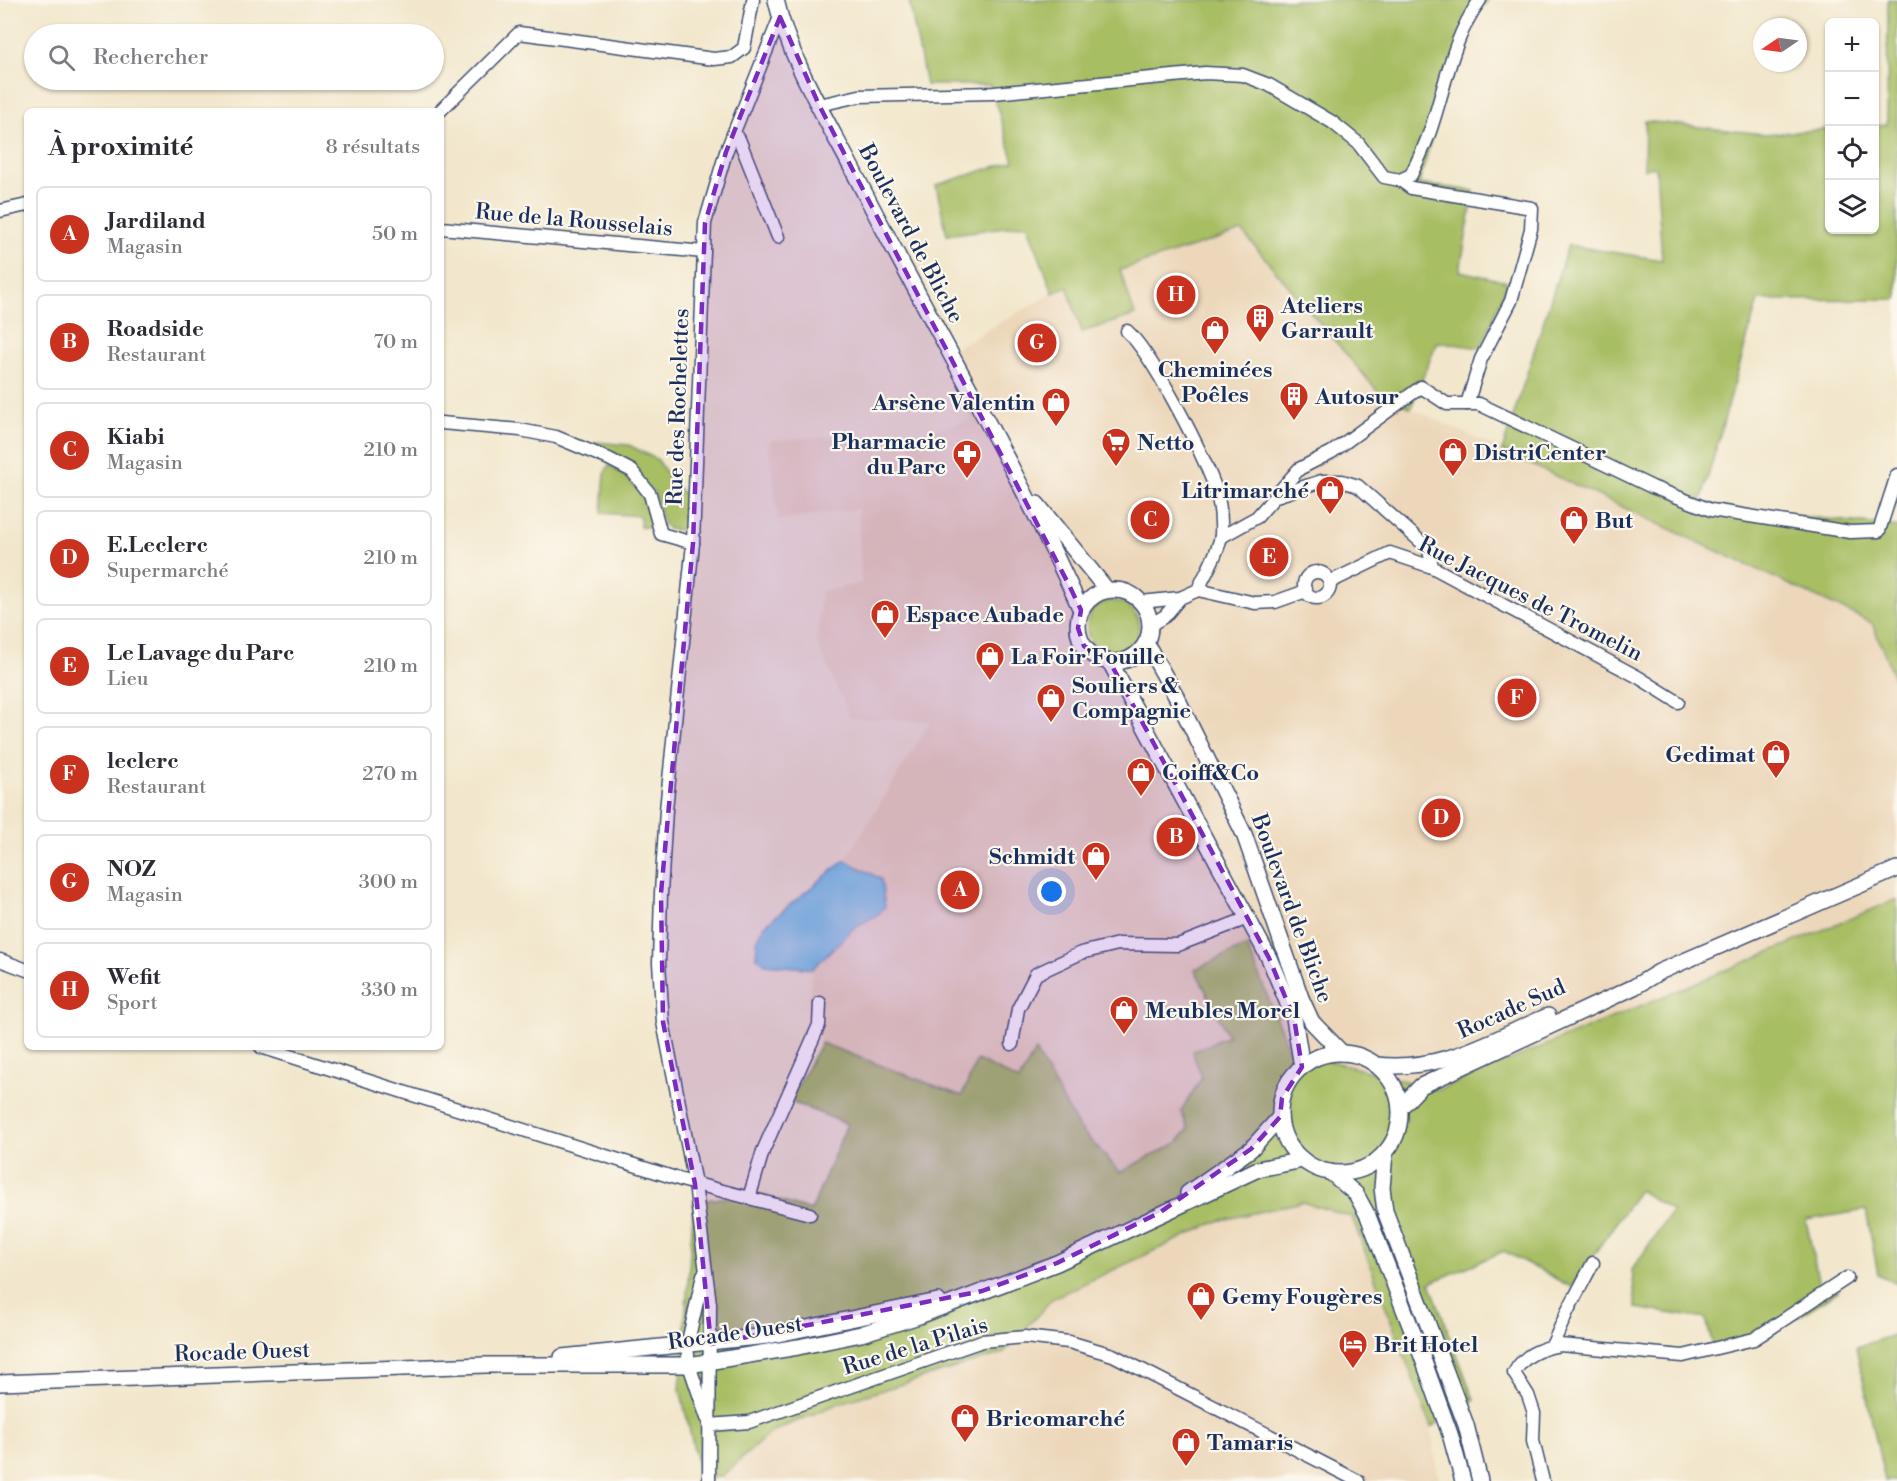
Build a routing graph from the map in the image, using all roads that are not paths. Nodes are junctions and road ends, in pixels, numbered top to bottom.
1 (753, 0) edge
2 (776, 0) edge
3 (1480, 0) edge
4 (780, 17) junction
5 (819, 105) junction
6 (443, 108) edge
7 (733, 134) junction
8 (1400, 180) junction
9 (24, 206) edge
10 (0, 211) edge
11 (444, 228) edge
12 (778, 237) dead end
13 (704, 252) junction
14 (1127, 331) dead end
15 (1467, 404) junction
16 (444, 423) edge
17 (1897, 475) edge
18 (1019, 481) junction
19 (1278, 496) junction
20 (1221, 537) junction
21 (693, 543) junction
22 (1432, 567) junction
23 (1330, 582) junction
24 (1107, 590) junction
25 (1198, 590) junction
26 (1306, 591) junction
27 (1180, 598) junction
28 (1141, 602) junction
29 (1081, 610) junction
30 (1150, 625) junction
31 (1146, 643) junction
32 (1110, 662) junction
33 (1678, 702) dead end
34 (1897, 869) edge
35 (1248, 918) junction
36 (0, 960) edge
37 (24, 969) edge
38 (1659, 972) junction
39 (820, 1003) dead end
40 (1012, 1044) dead end
41 (271, 1050) edge
42 (1342, 1053) junction
43 (1377, 1065) junction
44 (1302, 1067) junction
45 (1400, 1108) junction
46 (1280, 1117) junction
47 (1385, 1153) junction
48 (1303, 1160) junction
49 (1330, 1172) junction
50 (695, 1184) junction
51 (749, 1198) junction
52 (1159, 1213) junction
53 (810, 1214) dead end
54 (705, 1260) junction
55 (1593, 1263) dead end
56 (1847, 1278) dead end
57 (982, 1291) junction
58 (711, 1344) junction
59 (687, 1346) junction
60 (1552, 1346) junction
61 (485, 1365) junction
62 (712, 1366) junction
63 (690, 1367) junction
64 (0, 1383) edge
65 (709, 1425) junction
66 (709, 1481) edge
67 (1358, 1481) edge
68 (1463, 1481) edge
69 (1480, 1481) edge
70 (1543, 1481) edge

1 - 6 street
2 - 4 main road, Boulevard de Bliche
3 - 8 street
4 - 5 main road, Boulevard de Bliche
4 - 7 street, Rue des Rochelettes
5 - 8 street
5 - 18 main road, Boulevard de Bliche
7 - 12 street
7 - 13 street, Rue des Rochelettes
8 - 15 street
9 - 10 street
11 - 13 street, Rue de la Rousselais
13 - 21 street, Rue des Rochelettes
14 - 20 street
15 - 17 street
15 - 19 street
16 - 21 street
18 - 24 main road, Boulevard de Bliche
18 - 29 main road, Boulevard de Bliche
19 - 20 street
19 - 22 street
20 - 25 street
21 - 50 street, Rue des Rochelettes
22 - 23 street, Rue Jacques de Tromelin
22 - 33 street, Rue Jacques de Tromelin
23 - 26 street
23 - 26 street
24 - 28 main road
24 - 29 main road
25 - 26 street
25 - 27 street
27 - 28 street
27 - 30 street
28 - 30 main road
29 - 32 main road
30 - 31 main road
31 - 32 main road
31 - 42 main road, Boulevard de Bliche
32 - 35 main road, Boulevard de Bliche
34 - 38 main road, Rocade Sud
35 - 40 street
35 - 44 main road, Boulevard de Bliche
36 - 37 street
38 - 43 main road, Rocade Sud
38 - 45 main road, Rocade Sud
39 - 51 street
41 - 50 street
42 - 43 main road
42 - 44 main road
43 - 45 main road
44 - 46 main road
45 - 47 main road
46 - 48 main road
46 - 52 main road, Rocade Ouest
47 - 49 main road
47 - 69 main road
48 - 49 main road
48 - 52 main road, Rocade Ouest
49 - 68 main road
50 - 51 street
50 - 54 street, Rue des Rochelettes
51 - 53 street
52 - 57 main road, Rocade Ouest
54 - 58 street, Rue des Rochelettes
54 - 59 street
55 - 60 street
56 - 60 street
57 - 58 main road, Rocade Ouest
57 - 62 main road, Rocade Ouest
58 - 59 main road, Rocade Ouest
58 - 62 street, Rue des Rochelettes
59 - 61 main road, Rocade Ouest
59 - 63 street
60 - 70 street
61 - 63 main road, Rocade Ouest
61 - 64 main road, Rocade Ouest
62 - 63 main road, Rocade Ouest
62 - 65 street, Rue des Rochelettes
63 - 65 street
65 - 66 street, Rue des Rochelettes
65 - 67 street, Rue de la Pilais

